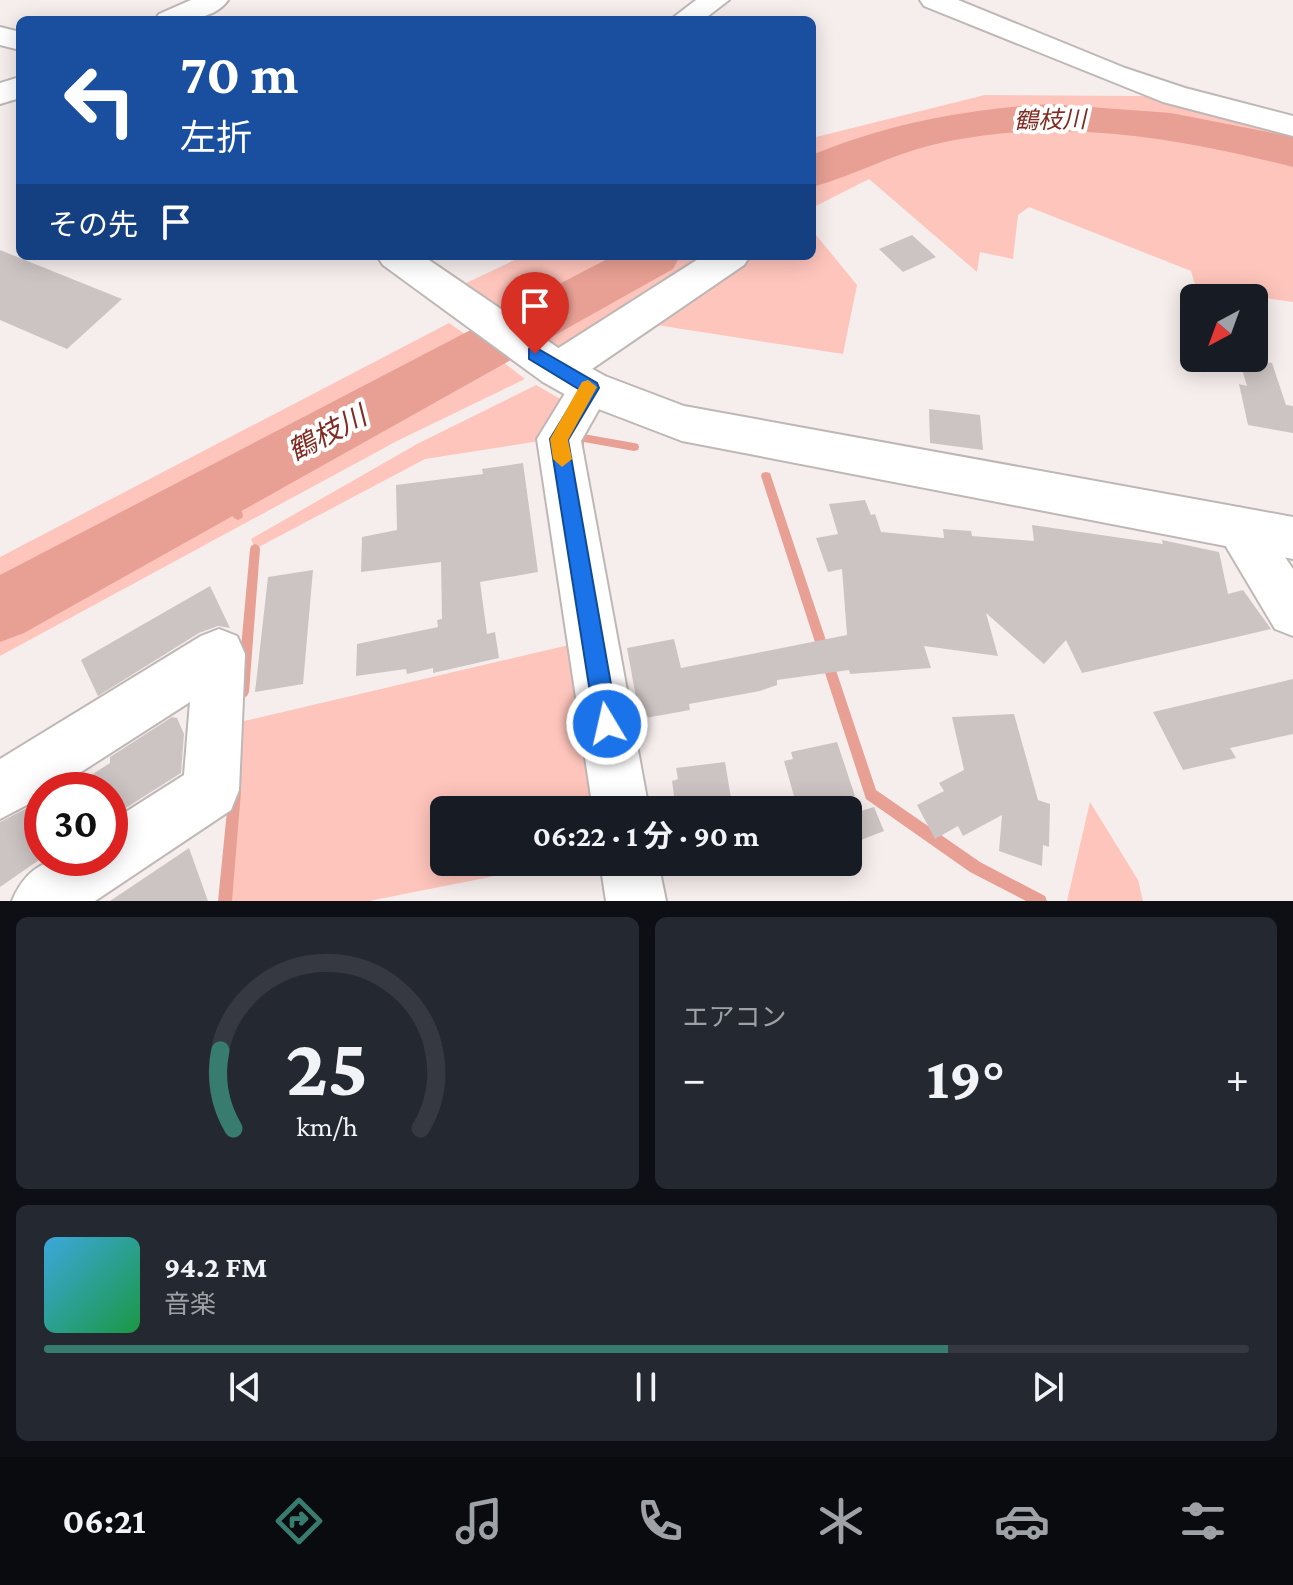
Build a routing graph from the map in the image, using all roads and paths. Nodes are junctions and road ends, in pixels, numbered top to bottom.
1 (214, 0) edge
2 (715, 0) edge
3 (934, 0) edge
4 (178, 16) edge
5 (690, 16) edge
6 (1293, 126) edge
7 (402, 260) edge
8 (726, 260) edge
9 (574, 379) junction
10 (1238, 528) junction
11 (1293, 538) edge
12 (1293, 612) edge
13 (30, 772) edge
14 (24, 776) edge
15 (0, 791) edge
16 (619, 796) edge
17 (128, 845) edge
18 (80, 876) edge
19 (632, 876) edge
20 (42, 901) edge
21 (636, 901) edge

1 - 4 street
2 - 5 street
3 - 6 street
7 - 9 street
8 - 9 street
9 - 10 street
9 - 16 street
10 - 11 street
10 - 12 street
13 - 17 street
14 - 15 street
18 - 20 street
19 - 21 street

